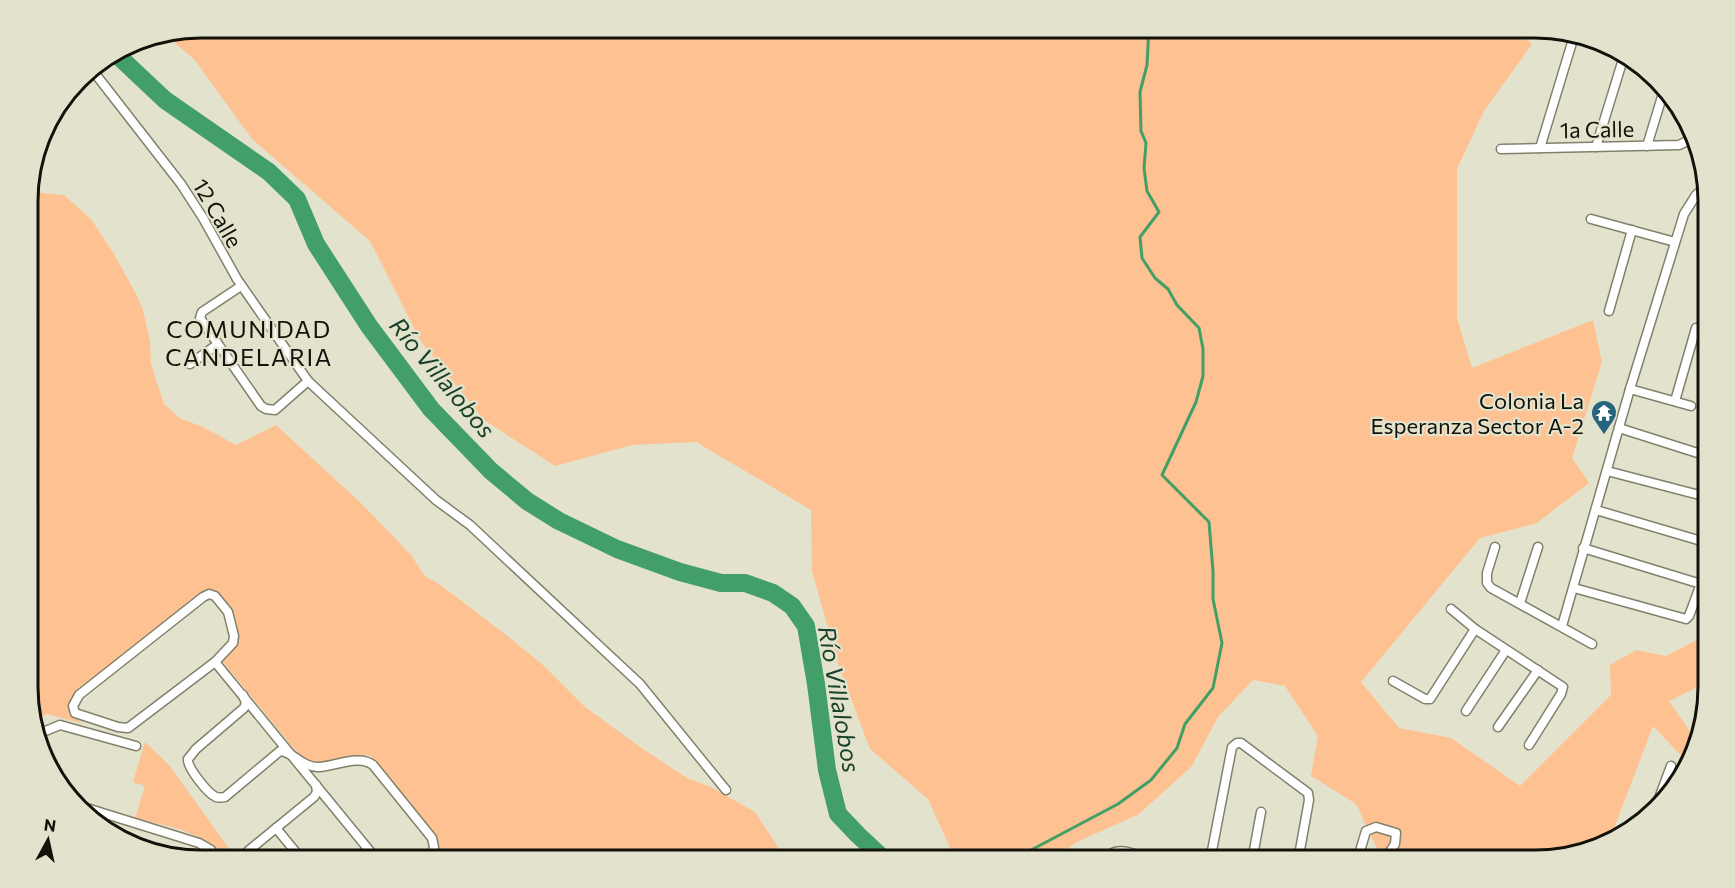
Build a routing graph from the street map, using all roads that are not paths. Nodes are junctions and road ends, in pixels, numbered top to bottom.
1 (1572, 42) edge
2 (1622, 63) edge
3 (96, 76) edge
4 (1662, 98) edge
5 (1686, 142) edge
6 (1647, 146) junction
7 (1596, 147) junction
8 (1540, 148) junction
9 (1501, 149) dead end
10 (1698, 195) edge
11 (1591, 219) dead end
12 (1632, 230) junction
13 (1675, 242) junction
14 (241, 286) junction
15 (1609, 311) dead end
16 (1696, 328) dead end
17 (218, 344) junction
18 (190, 364) dead end
19 (308, 381) junction
20 (1630, 388) junction
21 (1675, 401) junction
22 (1691, 406) dead end
23 (1619, 428) junction
24 (1698, 453) edge
25 (1607, 471) junction
26 (1698, 495) edge
27 (1596, 510) junction
28 (1698, 540) edge
29 (1496, 547) dead end
30 (1538, 547) dead end
31 (1583, 548) junction
32 (1698, 583) edge
33 (1574, 588) junction
34 (1698, 592) edge
35 (1520, 603) junction
36 (1451, 609) dead end
37 (1562, 626) junction
38 (1475, 629) junction
39 (1592, 644) dead end
40 (1506, 650) junction
41 (215, 662) junction
42 (1538, 670) junction
43 (1393, 681) dead end
44 (243, 695) junction
45 (1466, 711) dead end
46 (1498, 727) dead end
47 (44, 732) edge
48 (1529, 745) dead end
49 (136, 746) dead end
50 (294, 759) junction
51 (1671, 766) dead end
52 (316, 785) junction
53 (1663, 787) edge
54 (726, 790) dead end
55 (93, 810) edge
56 (1261, 812) dead end
57 (276, 828) junction
58 (211, 850) edge
59 (249, 850) edge
60 (294, 850) edge
61 (369, 850) edge
62 (433, 850) edge
63 (1211, 850) edge
64 (1254, 850) edge
65 (1300, 850) edge
66 (1361, 850) edge
67 (1392, 850) edge

1 - 8 street
2 - 7 street
3 - 14 street, 12 Calle
4 - 6 street
5 - 6 street, 1a Calle
6 - 7 street, 1a Calle
7 - 8 street, 1a Calle
8 - 9 street, 1a Calle
10 - 13 street
11 - 12 street
12 - 13 street
12 - 15 street
13 - 20 street
14 - 17 street
14 - 19 street, 12 Calle
16 - 21 street
17 - 18 street
17 - 19 street
19 - 54 street, 12 Calle
20 - 21 street
20 - 23 street
21 - 22 street
23 - 24 street
23 - 25 street
25 - 26 street
25 - 27 street
27 - 28 street
27 - 31 street
29 - 35 street
30 - 35 street
31 - 32 street
31 - 33 street
33 - 34 street
33 - 37 street
35 - 37 street
36 - 38 street
37 - 39 street
38 - 40 street
38 - 43 street
40 - 42 street
40 - 45 street
41 - 41 street
41 - 44 street
42 - 46 street
42 - 48 street
44 - 50 street
44 - 50 street
47 - 49 street
50 - 52 street
50 - 62 street
51 - 53 street
52 - 57 street
52 - 61 street
55 - 58 street
56 - 64 street
57 - 59 street
57 - 60 street
63 - 65 street
66 - 67 street

